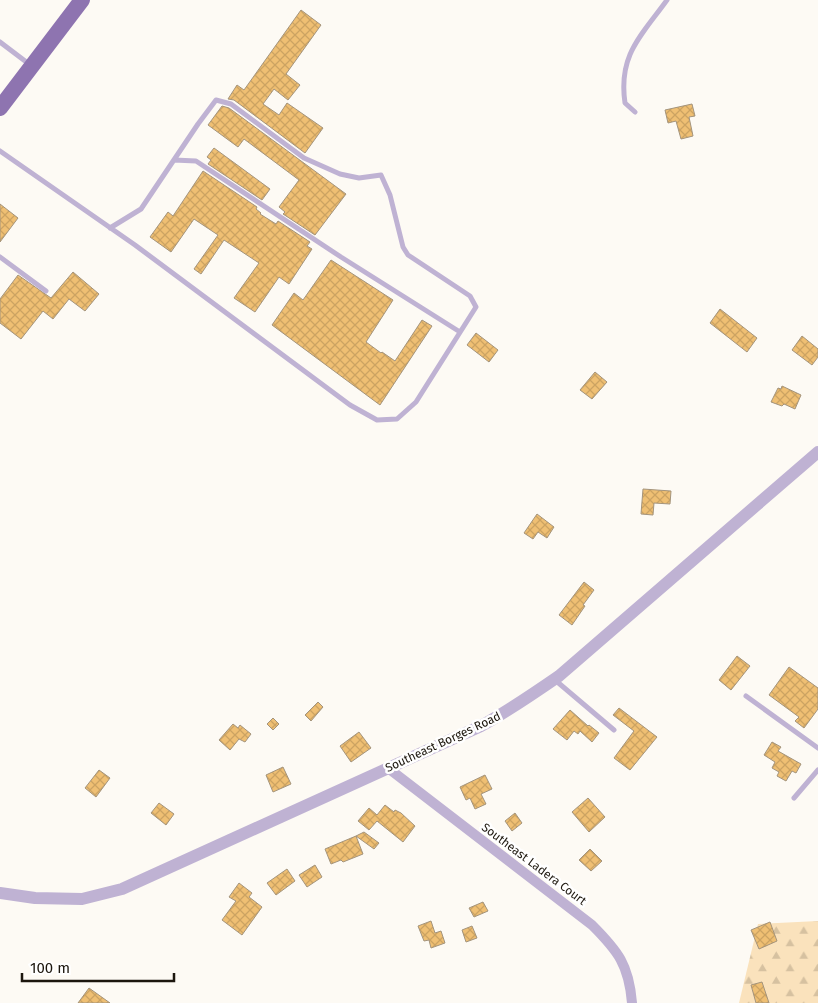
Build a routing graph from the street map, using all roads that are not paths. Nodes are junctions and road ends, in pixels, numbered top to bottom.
1 (82, 0) edge
2 (667, 0) edge
3 (0, 42) edge
4 (32, 66) junction
5 (2, 100) edge
6 (635, 112) dead end
7 (0, 151) edge
8 (174, 160) junction
9 (110, 228) junction
10 (0, 257) edge
11 (46, 291) dead end
12 (460, 332) junction
13 (818, 452) edge
14 (554, 679) junction
15 (746, 696) dead end
16 (614, 730) dead end
17 (818, 748) edge
18 (388, 768) junction
19 (818, 770) edge
20 (794, 798) dead end
21 (0, 893) edge
22 (632, 1003) edge

1 - 4 main road
2 - 6 lane
3 - 4 lane
4 - 5 main road
7 - 9 lane
8 - 9 lane
8 - 12 lane
8 - 12 lane
9 - 12 lane
10 - 11 lane
13 - 14 street, Southeast Borges Road
14 - 16 lane
14 - 18 street, Southeast Borges Road
15 - 17 lane
18 - 21 street, Southeast Borges Road
18 - 22 street, Southeast Ladera Court
19 - 20 lane

